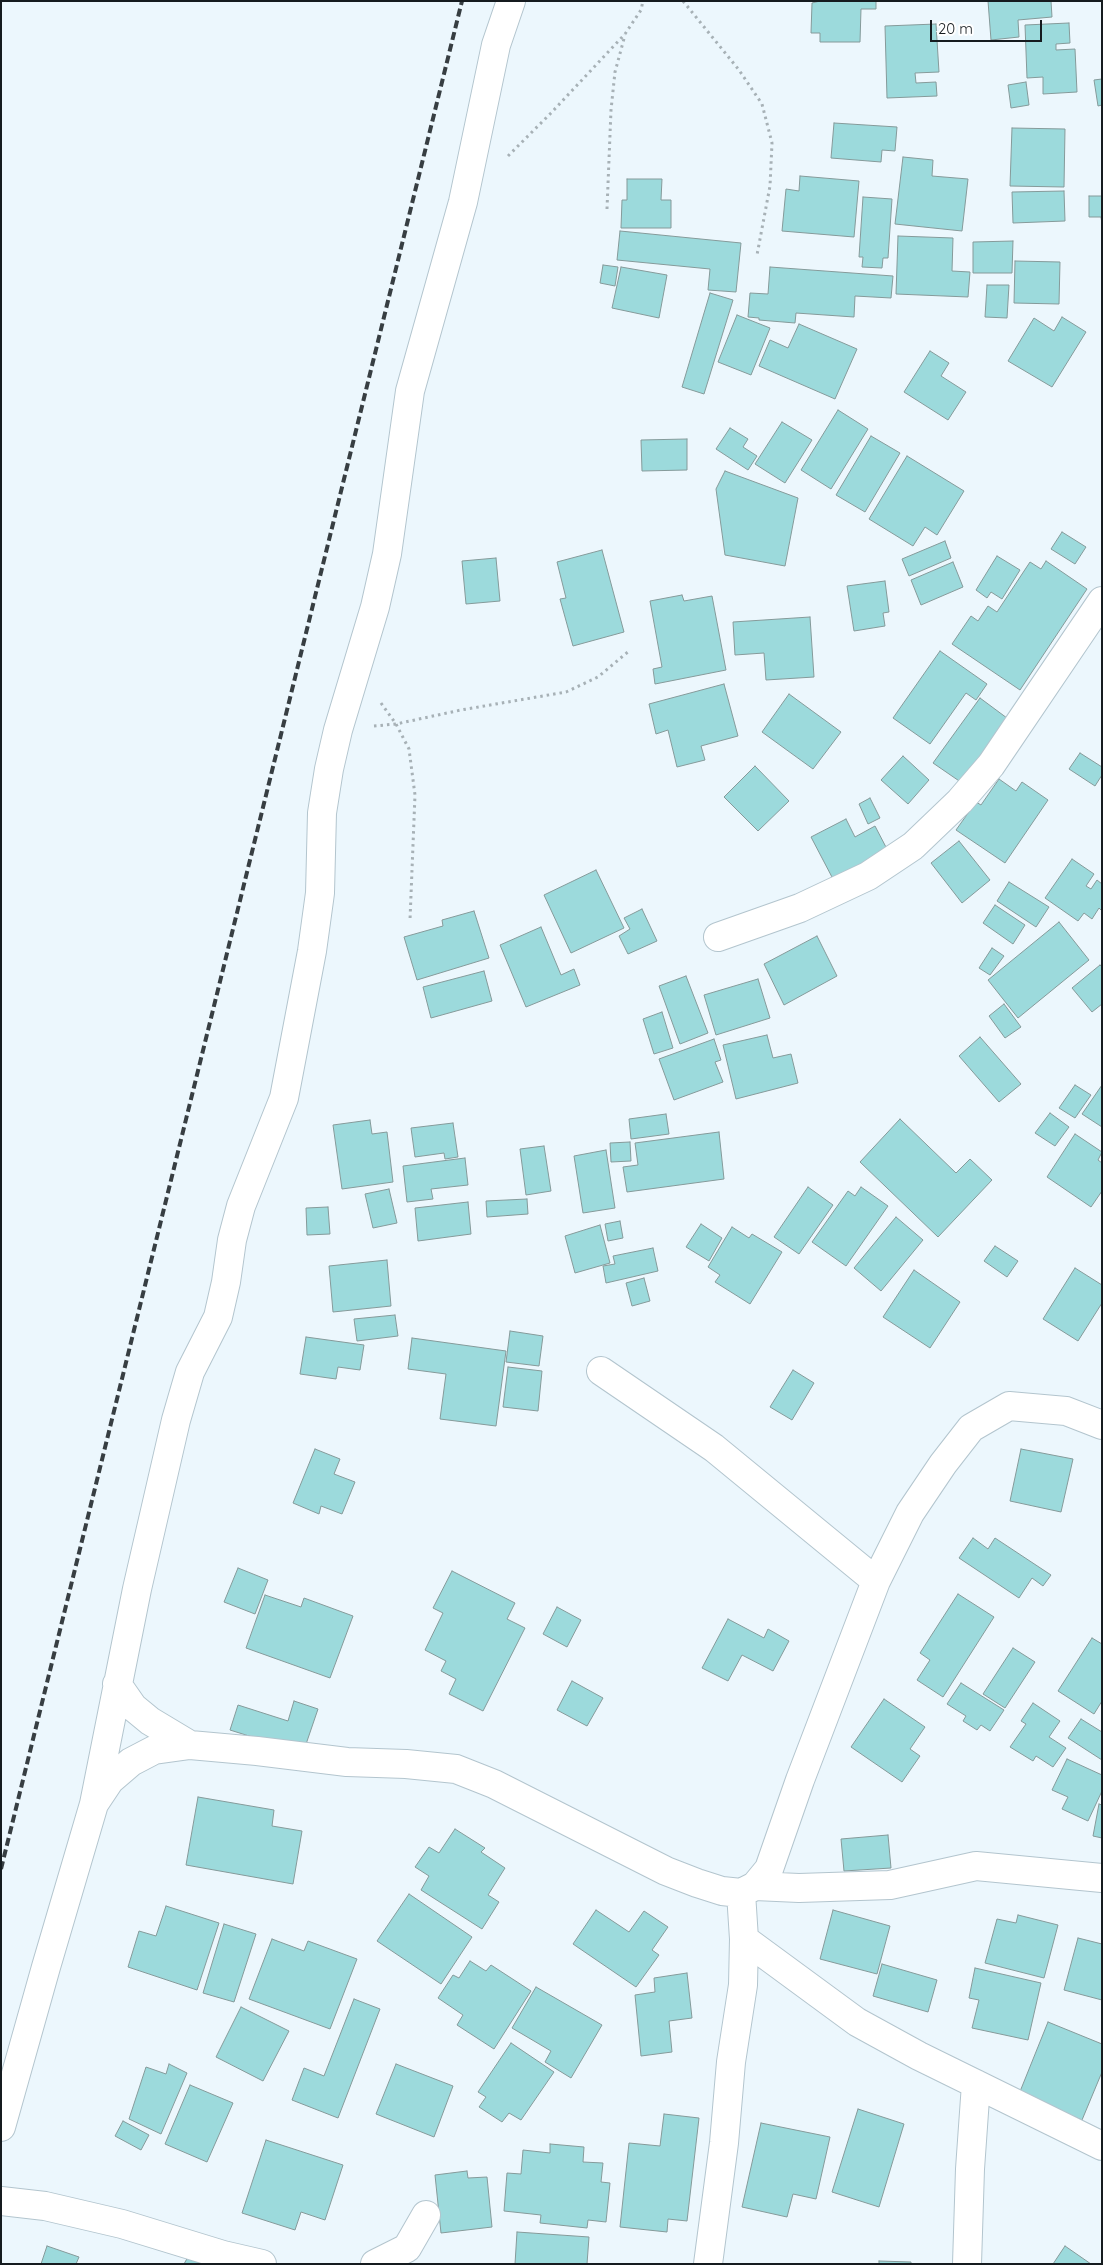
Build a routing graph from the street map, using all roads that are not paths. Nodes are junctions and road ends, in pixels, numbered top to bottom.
1 (511, 1) edge
2 (1102, 601) edge
3 (718, 937) dead end
4 (601, 1371) dead end
5 (1102, 1425) edge
6 (876, 1581) junction
7 (117, 1684) junction
8 (190, 1745) junction
9 (94, 1804) junction
10 (1102, 1878) edge
11 (748, 1890) junction
12 (744, 1939) junction
13 (976, 2084) junction
14 (1, 2127) edge
15 (1102, 2146) edge
16 (1, 2201) edge
17 (426, 2215) dead end
18 (262, 2264) edge
19 (375, 2264) edge
20 (708, 2264) edge
21 (967, 2264) edge

1 - 7 street
2 - 3 street
4 - 6 street
5 - 6 street
6 - 11 street
7 - 8 street
7 - 9 street
8 - 9 street
8 - 11 street
9 - 14 street
10 - 11 street
11 - 12 street
12 - 13 street
12 - 20 street
13 - 15 street
13 - 21 street
16 - 18 street
17 - 19 street

